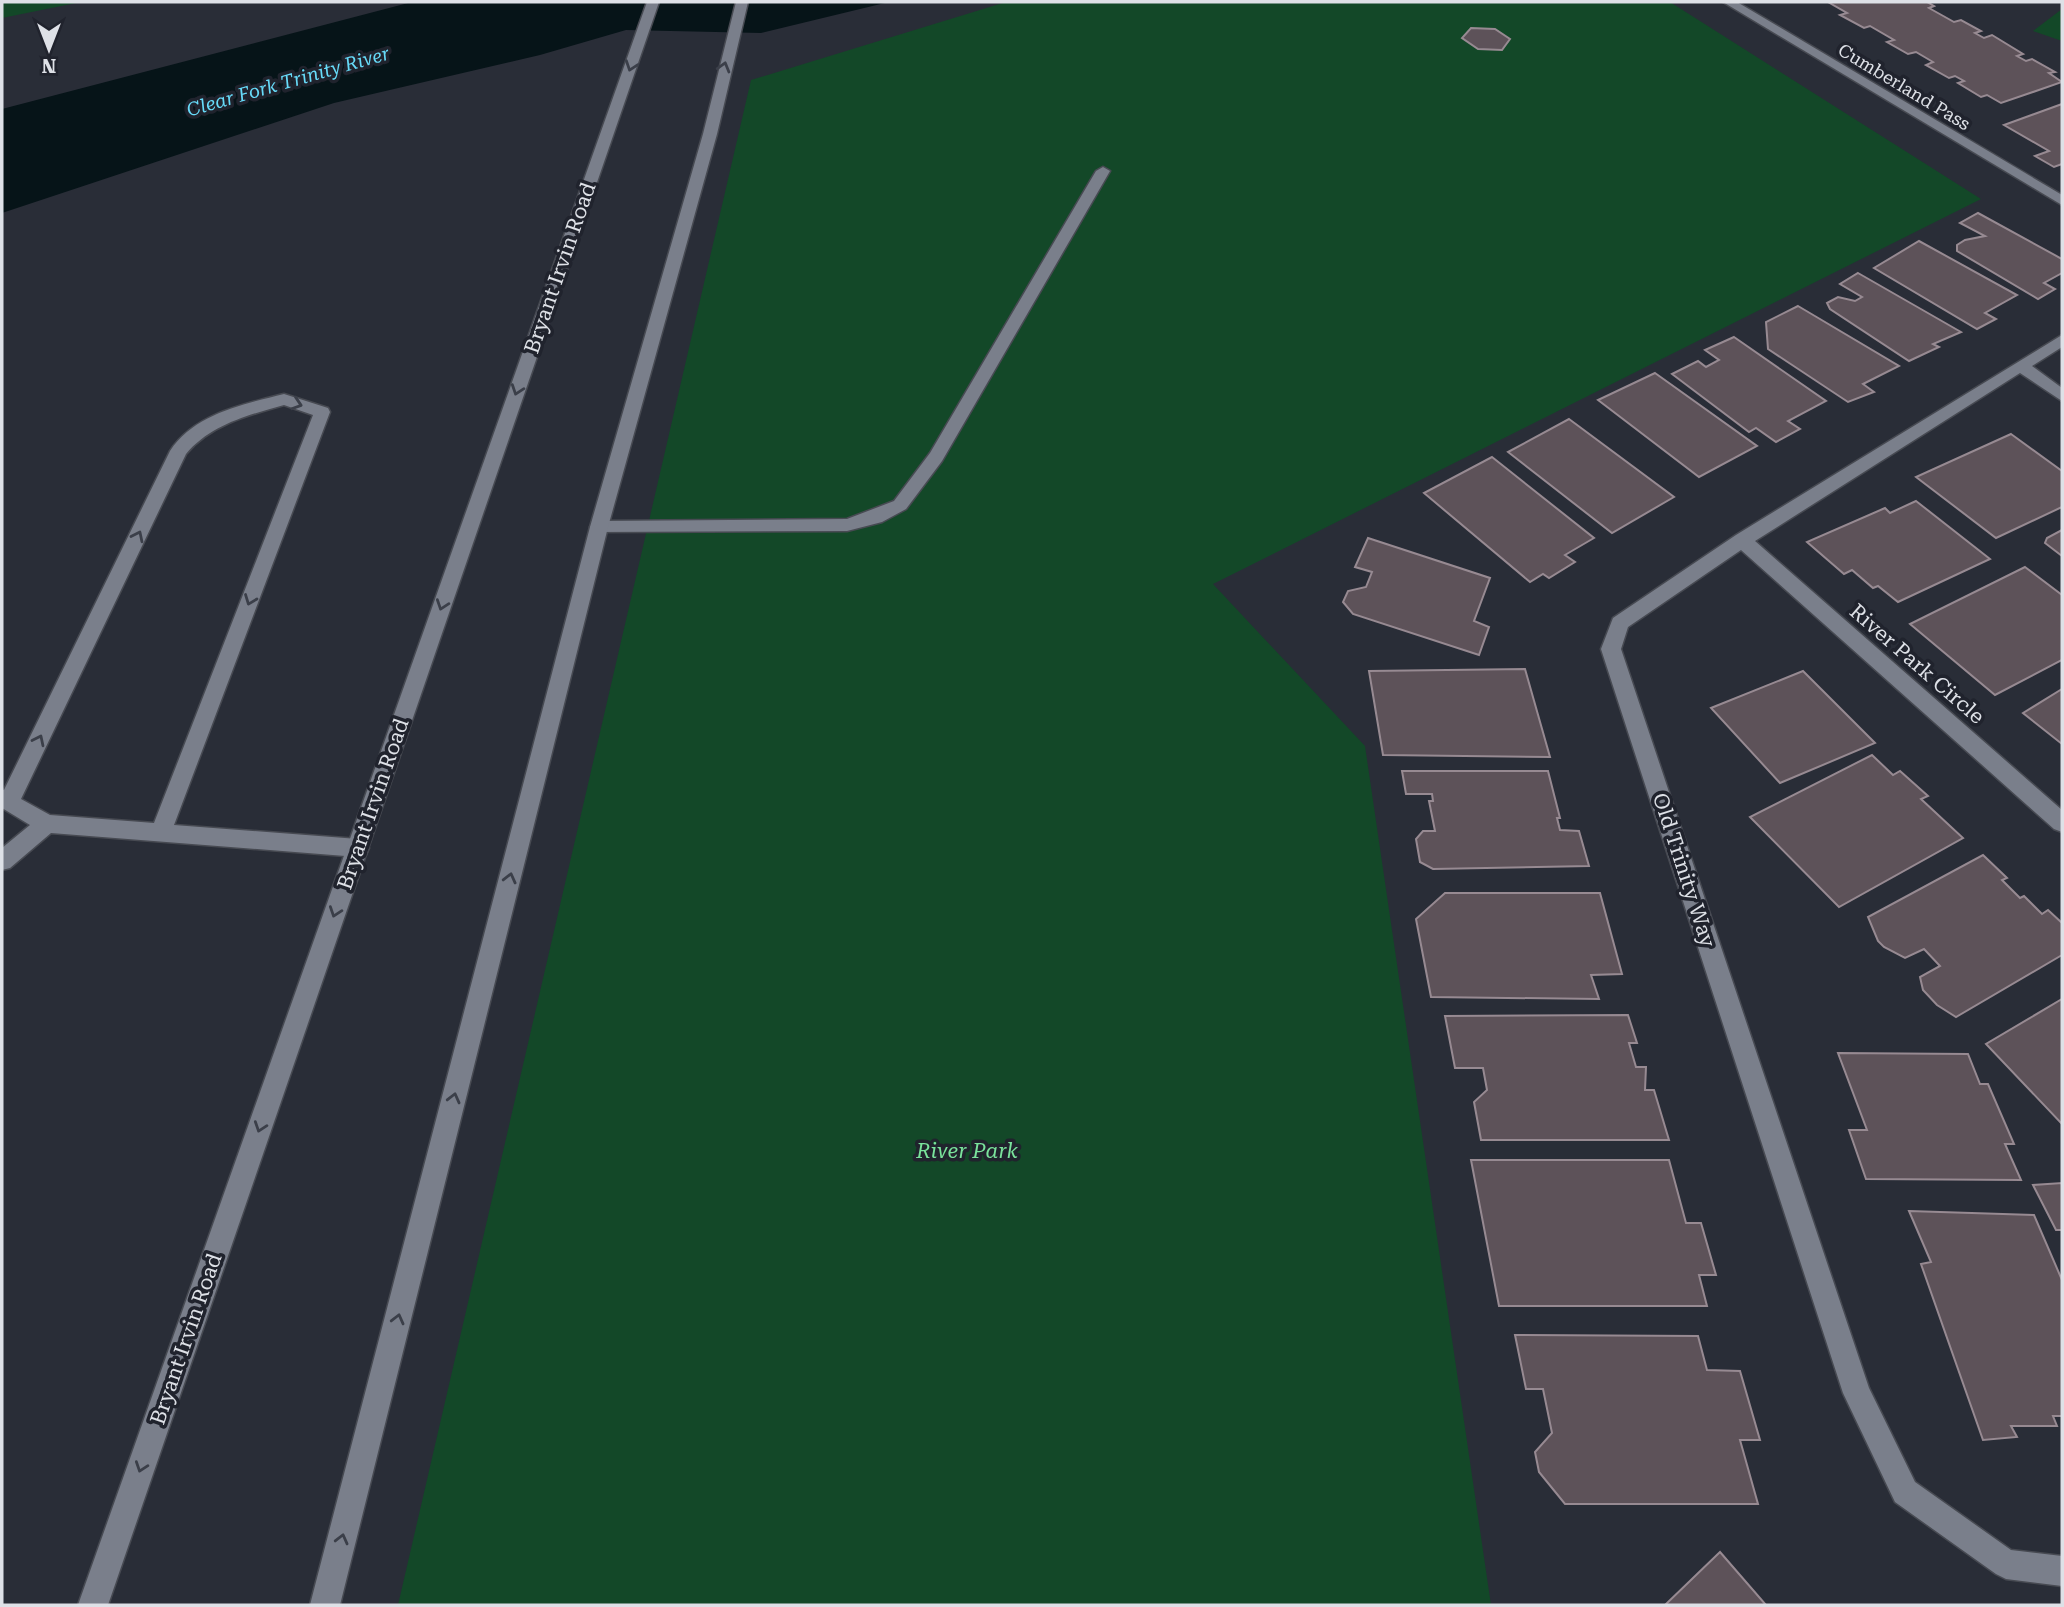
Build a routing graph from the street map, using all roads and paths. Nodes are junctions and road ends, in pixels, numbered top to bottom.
1 (653, 2) edge
2 (742, 2) edge
3 (1729, 2) edge
4 (1103, 171) dead end
5 (2062, 201) edge
6 (2062, 340) edge
7 (2021, 366) junction
8 (2062, 396) edge
9 (599, 527) junction
10 (1742, 540) junction
11 (5, 800) edge
12 (2062, 823) edge
13 (47, 824) junction
14 (161, 832) junction
15 (358, 848) junction
16 (2, 861) edge
17 (2062, 1571) edge
18 (93, 1605) edge
19 (326, 1605) edge

1 -> 15 main road, Bryant Irvin Road
9 -> 2 main road
3 - 5 main road, Cumberland Pass
4 - 9 main road
6 - 7 main road, Old Trinity Way
7 - 8 main road
7 - 10 main road, Old Trinity Way
19 -> 9 main road
10 - 12 main road, River Park Circle
10 - 17 main road, Old Trinity Way
11 - 13 main road
11 -> 14 main road
13 - 14 main road
13 - 16 main road
14 - 15 main road
15 -> 18 main road, Bryant Irvin Road

